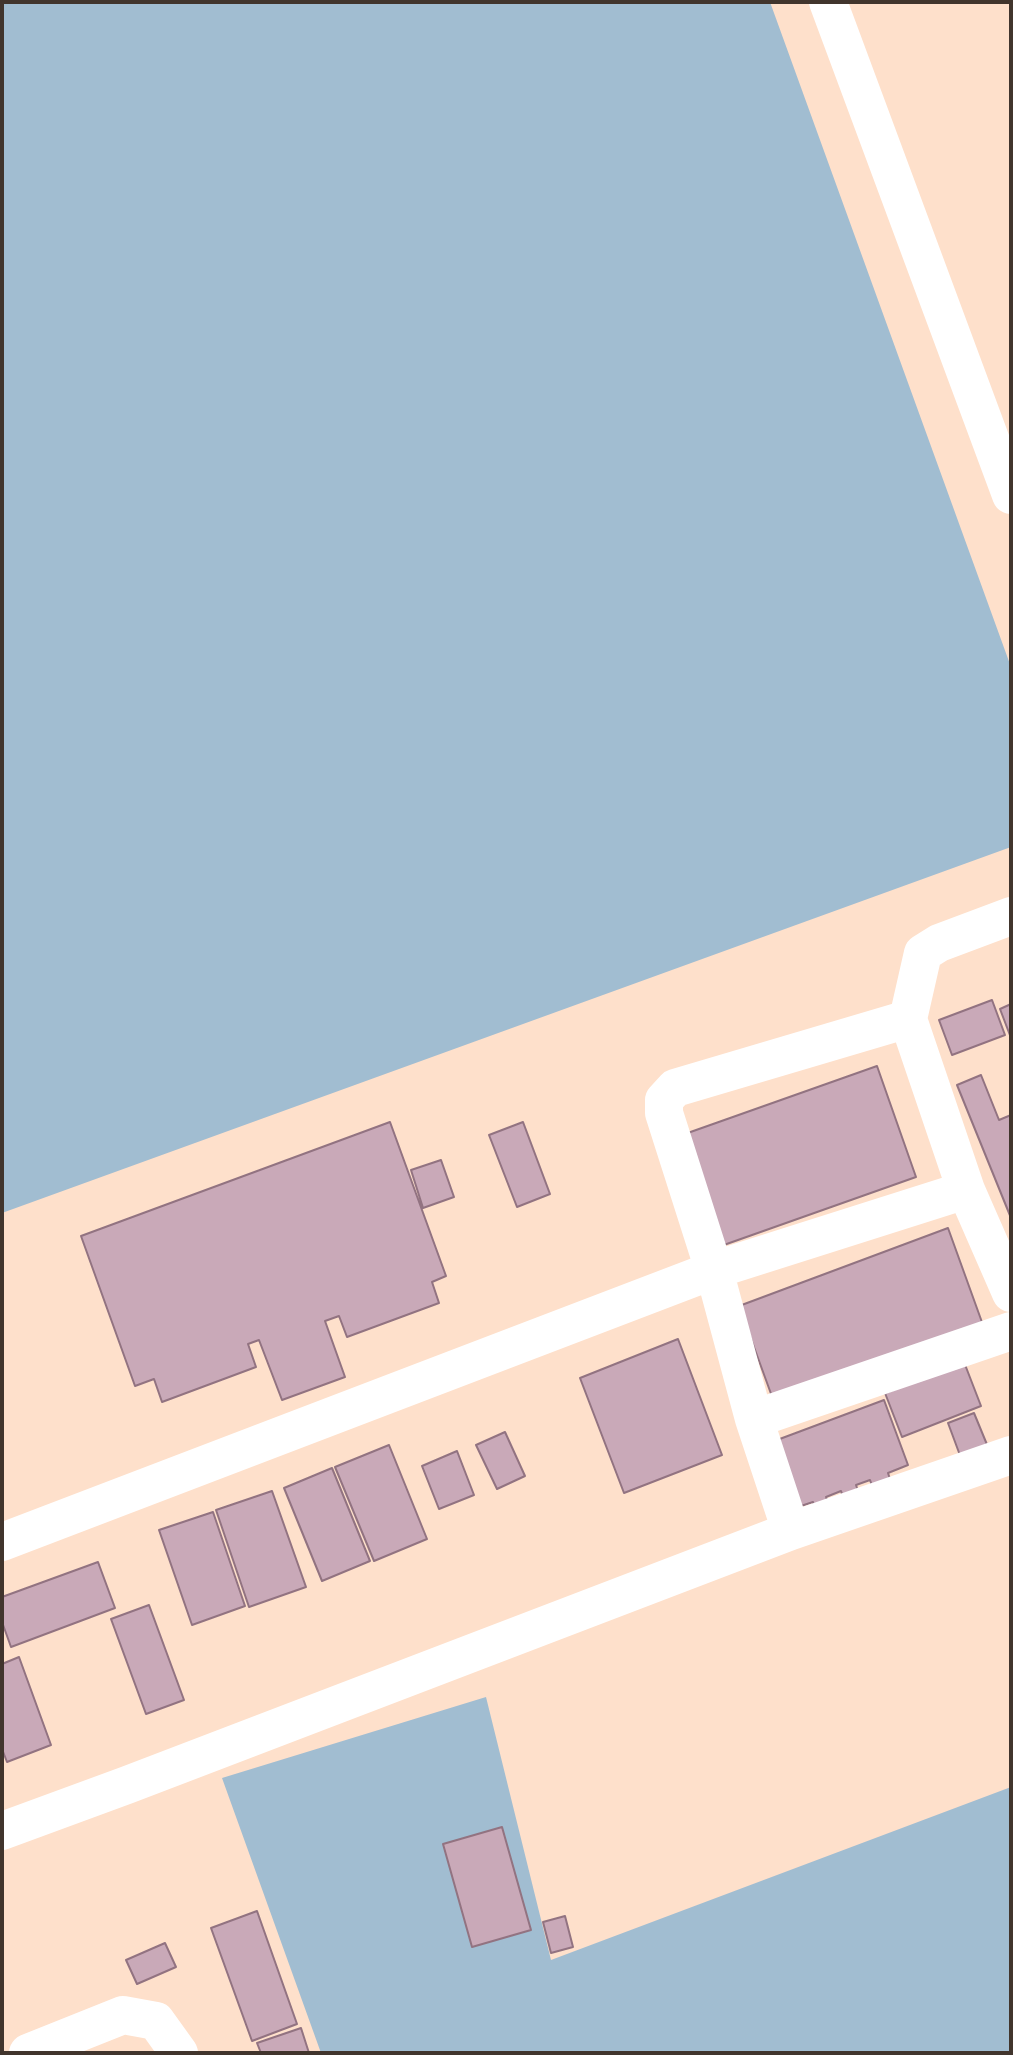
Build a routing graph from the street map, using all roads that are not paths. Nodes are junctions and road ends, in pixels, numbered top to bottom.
1 (828, 2) edge
2 (1011, 495) edge
3 (1011, 916) edge
4 (908, 1018) junction
5 (967, 1190) junction
6 (714, 1270) junction
7 (1011, 1293) edge
8 (1011, 1331) edge
9 (754, 1419) junction
10 (1011, 1455) edge
11 (791, 1531) junction
12 (2, 1542) edge
13 (2, 1831) edge
14 (67, 2047) edge
15 (28, 2053) edge
16 (179, 2053) edge

1 - 2 lane
3 - 4 lane
4 - 5 lane
4 - 6 lane
5 - 6 lane
5 - 7 lane
6 - 9 lane
6 - 12 lane
8 - 9 lane
9 - 11 lane
10 - 11 lane
11 - 13 lane
14 - 15 lane
14 - 16 lane

